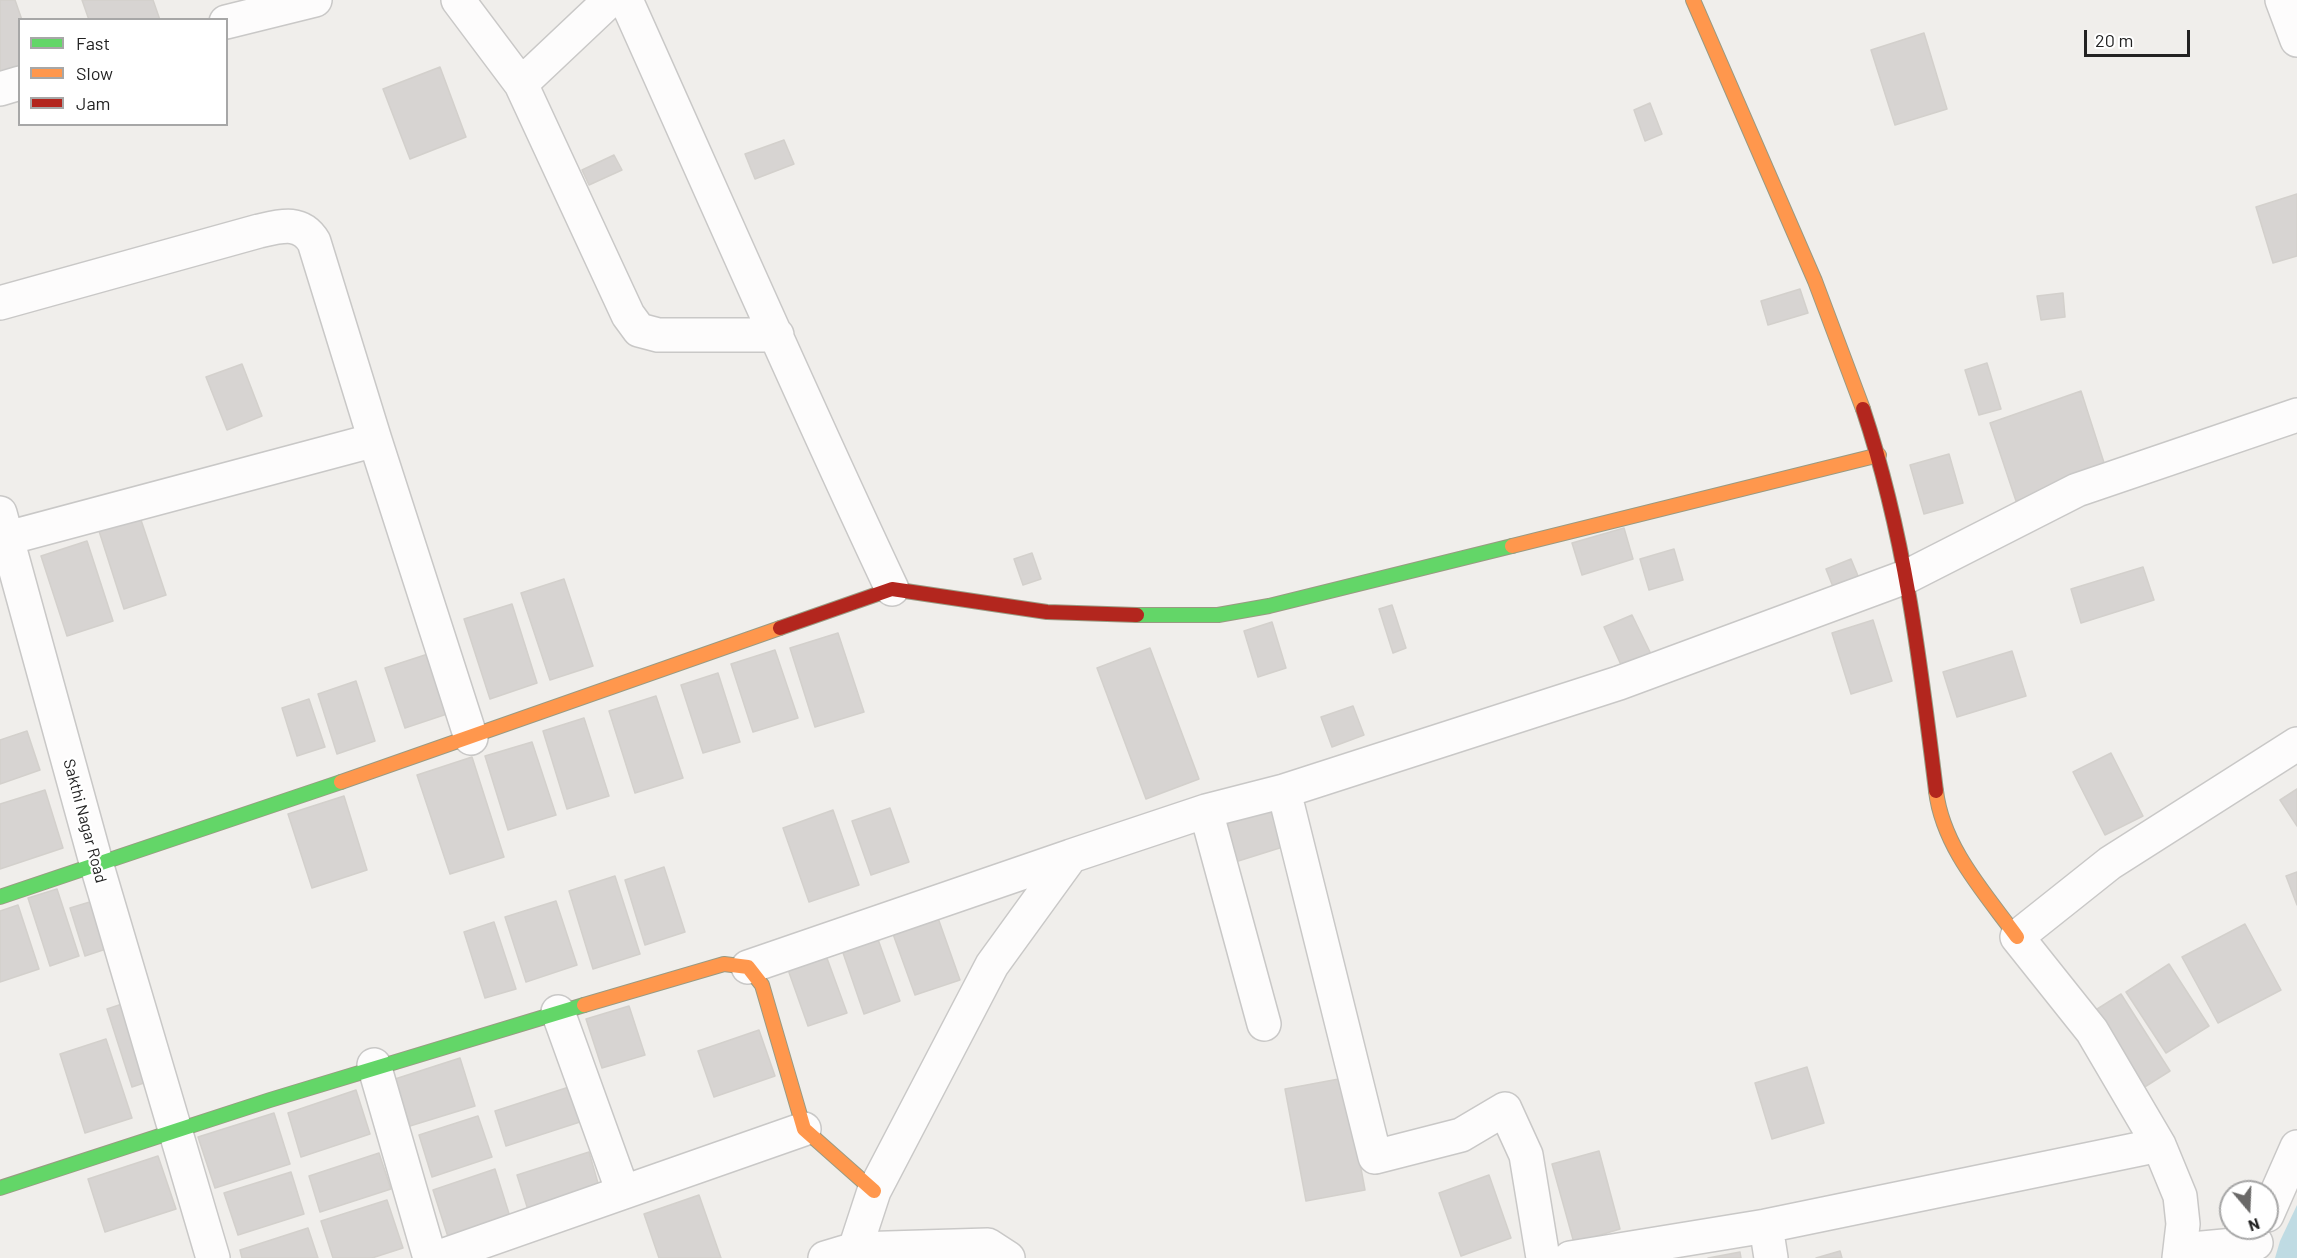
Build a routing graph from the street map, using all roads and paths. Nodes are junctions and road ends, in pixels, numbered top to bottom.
1 (315, 0) edge
2 (458, 0) edge
3 (610, 0) edge
4 (626, 0) edge
5 (1693, 0) edge
6 (2282, 0) edge
7 (230, 14) edge
8 (2297, 40) edge
9 (18, 84) edge
10 (521, 84) junction
11 (0, 89) edge
12 (0, 303) edge
13 (777, 335) junction
14 (2297, 415) edge
15 (375, 440) junction
16 (1879, 455) junction
17 (3, 531) edge
18 (1908, 576) junction
19 (892, 589) junction
20 (471, 738) junction
21 (2297, 744) edge
22 (1284, 791) junction
23 (1206, 811) junction
24 (1071, 856) junction
25 (97, 866) junction
26 (0, 897) edge
27 (2017, 937) junction
28 (748, 968) junction
29 (558, 1012) junction
30 (1264, 1024) dead end
31 (374, 1065) junction
32 (174, 1128) junction
33 (804, 1129) junction
34 (2159, 1145) junction
35 (2297, 1147) edge
36 (0, 1188) edge
37 (2279, 1189) edge
38 (874, 1191) junction
39 (623, 1192) junction
40 (1766, 1226) junction
41 (2241, 1240) edge
42 (840, 1253) edge
43 (2180, 1254) edge
44 (213, 1258) edge
45 (430, 1258) edge
46 (436, 1258) edge
47 (1008, 1258) edge
48 (1543, 1258) edge
49 (1570, 1258) edge
50 (1771, 1258) edge

1 - 7 street
2 - 10 street
3 - 10 street
4 - 13 street
5 - 16 street
6 - 8 street
9 - 11 street
10 - 13 street
12 - 15 street
13 - 19 street
14 - 18 street
15 - 17 street
15 - 20 street
16 - 18 street
16 - 19 street
17 - 25 street, Sakthi Nagar Road
18 - 22 street
18 - 27 street
19 - 20 street
20 - 25 street
21 - 27 street
22 - 23 street
22 - 48 street
23 - 24 street
23 - 30 street
24 - 28 street
24 - 38 street
25 - 26 street
25 - 32 street, Sakthi Nagar Road
27 - 34 street
28 - 29 street
28 - 33 street
29 - 31 street
29 - 39 street
31 - 32 street
31 - 45 street
32 - 36 street
32 - 44 street, Sakthi Nagar Road
33 - 38 street
33 - 39 street
34 - 40 street
34 - 43 street
35 - 37 street
38 - 42 street
39 - 46 street
40 - 49 street
40 - 50 street
41 - 43 street
42 - 47 street

